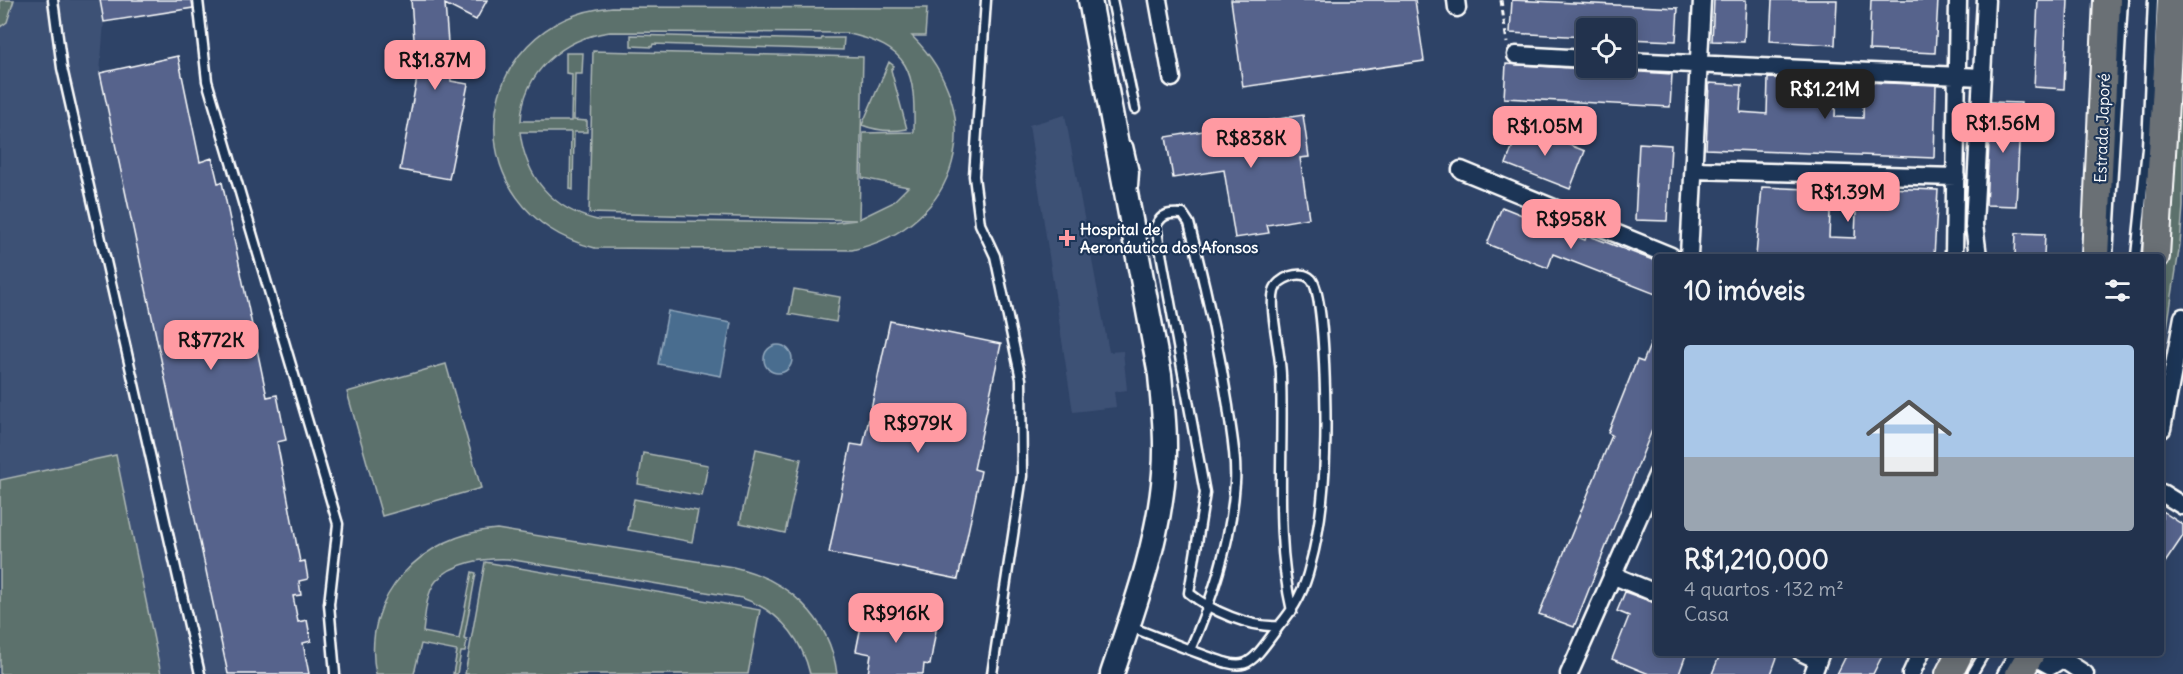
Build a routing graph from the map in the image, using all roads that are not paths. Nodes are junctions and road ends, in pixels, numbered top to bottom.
1 (53, 0) edge
2 (198, 0) edge
3 (986, 0) edge
4 (1090, 0) edge
5 (1112, 0) edge
6 (1158, 0) edge
7 (1702, 0) edge
8 (1959, 0) edge
9 (1986, 0) edge
10 (2107, 0) edge
11 (2122, 0) edge
12 (2153, 0) edge
13 (2171, 0) edge
14 (1516, 55) road end
15 (2176, 57) edge
16 (1576, 58) edge
17 (1636, 61) edge
18 (1699, 63) junction
19 (1957, 76) junction
20 (1982, 77) junction
21 (1172, 78) dead end
22 (1119, 96) junction
23 (1135, 109) dead end
24 (1124, 130) dead end
25 (1127, 140) dead end
26 (1461, 170) dead end
27 (1694, 170) junction
28 (1956, 177) junction
29 (1129, 210) junction
30 (1666, 254) edge
31 (1689, 254) edge
32 (1954, 254) edge
33 (1978, 254) edge
34 (2095, 254) edge
35 (2108, 254) edge
36 (2136, 254) edge
37 (2156, 254) edge
38 (2183, 316) edge
39 (2164, 418) edge
40 (1654, 484) edge
41 (2164, 494) edge
42 (2183, 506) edge
43 (1612, 575) junction
44 (1654, 592) edge
45 (1209, 606) junction
46 (1292, 611) junction
47 (1127, 626) junction
48 (1279, 626) junction
49 (1190, 650) junction
50 (1920, 656) edge
51 (1958, 656) edge
52 (1983, 656) edge
53 (2062, 656) edge
54 (2062, 656) edge
55 (2064, 656) edge
56 (2024, 658) edge
57 (1575, 672) edge
58 (200, 674) edge
59 (335, 674) edge
60 (992, 674) edge
61 (1112, 674) edge
62 (1911, 674) edge
63 (1949, 674) edge
64 (1972, 674) edge
65 (2002, 674) edge
66 (2053, 674) edge
67 (2085, 674) edge

1 - 58 lane
2 - 59 lane
3 - 60 lane
4 - 22 main road
5 - 22 lane
6 - 21 street
7 - 18 street
8 - 19 street
9 - 20 street
10 - 34 main road, Estrada Japoré
11 - 35 lane
12 - 36 lane
13 - 15 main road
14 - 16 street
15 - 37 main road
17 - 18 street
18 - 19 street
18 - 27 street
19 - 20 street
19 - 28 street
20 - 33 street
22 - 23 lane
22 - 24 lane
22 - 29 main road
25 - 29 lane
26 - 30 street
27 - 28 street
27 - 31 street
28 - 32 street
29 - 47 main road
38 - 39 street
40 - 43 street
41 - 42 street
43 - 44 street
43 - 57 street
45 - 45 lane
45 - 48 lane
45 - 49 lane
46 - 46 lane
46 - 48 lane
47 - 49 lane
47 - 61 main road
48 - 49 lane
50 - 62 street
51 - 63 main road
52 - 64 lane
53 - 56 street
54 - 66 street
55 - 67 street
56 - 65 lane

